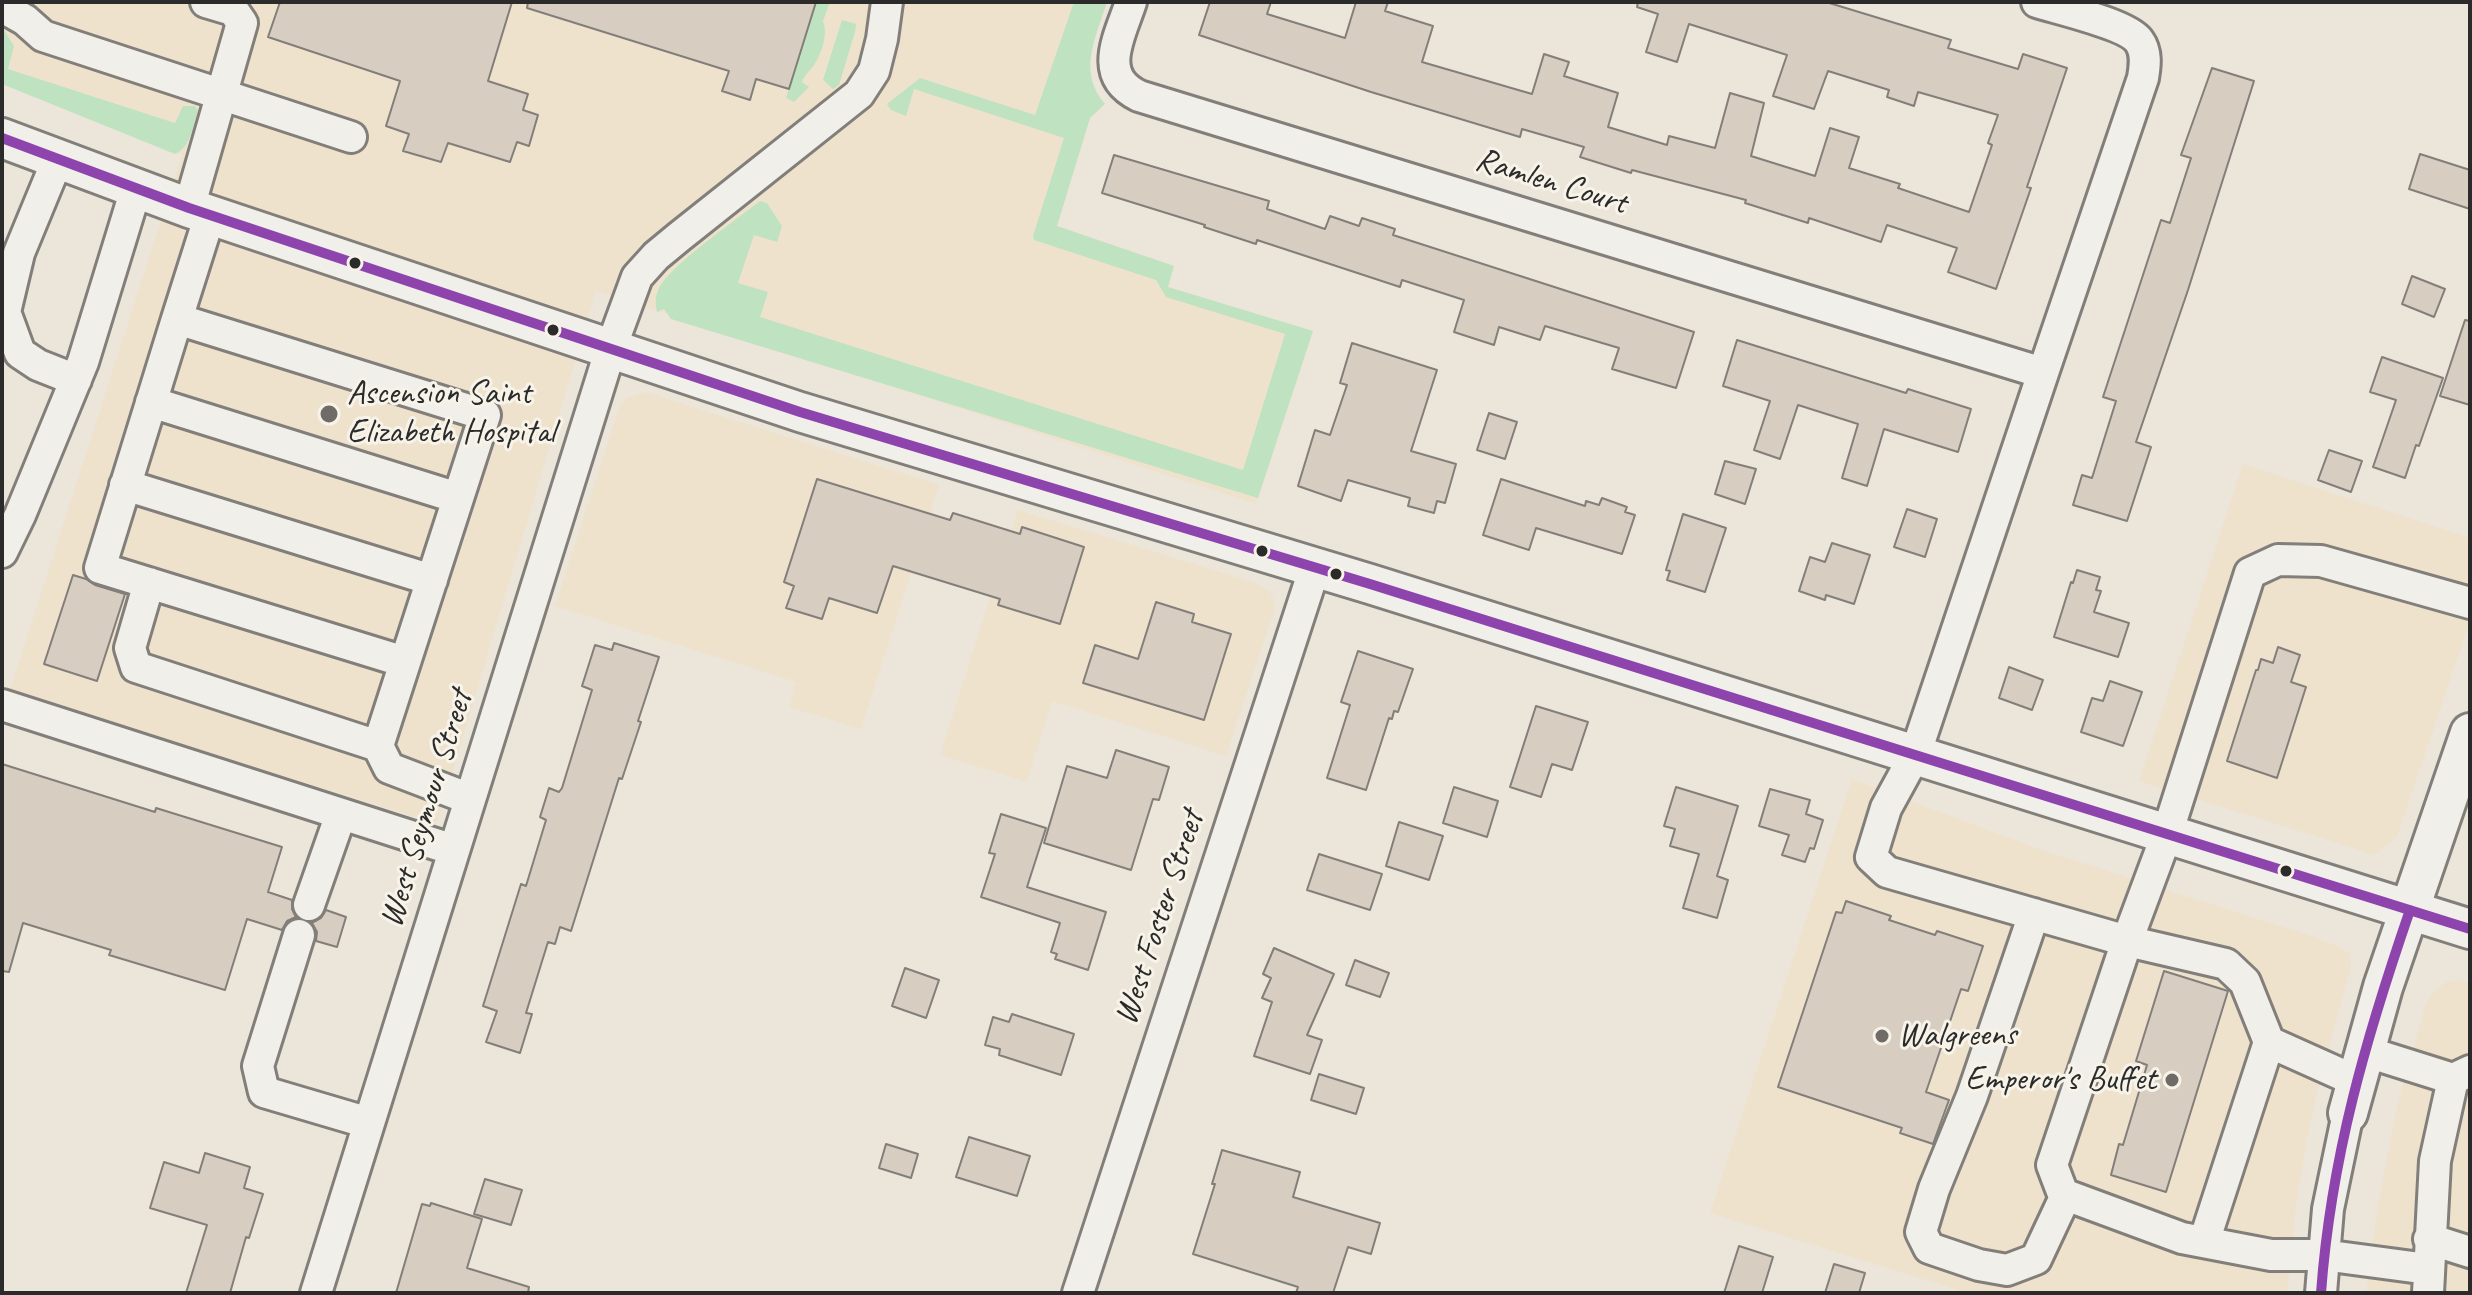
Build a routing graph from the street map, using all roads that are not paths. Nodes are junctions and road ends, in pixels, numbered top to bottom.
1 (206, 2) edge
2 (887, 2) edge
3 (1131, 2) edge
4 (2037, 2) edge
5 (17, 10) edge
6 (222, 94) junction
7 (351, 137) dead end
8 (2, 138) edge
9 (57, 161) junction
10 (136, 189) junction
11 (200, 212) junction
12 (177, 319) junction
13 (611, 348) junction
14 (2043, 373) junction
15 (76, 380) junction
16 (151, 402) junction
17 (125, 485) junction
18 (458, 498) junction
19 (11, 513) edge
20 (2, 552) edge
21 (1315, 567) junction
22 (432, 580) junction
23 (149, 583) junction
24 (2470, 603) edge
25 (405, 662) junction
26 (2, 705) edge
27 (2470, 733) edge
28 (378, 746) junction
29 (1915, 755) junction
30 (470, 799) junction
31 (341, 814) junction
32 (2167, 834) junction
33 (454, 850) junction
34 (309, 905) dead end
35 (2410, 910) junction
36 (2034, 914) junction
37 (2470, 929) edge
38 (299, 935) dead end
39 (2127, 941) junction
40 (2269, 1042) junction
41 (2462, 1075) edge
42 (2356, 1081) junction
43 (369, 1123) junction
44 (2066, 1195) junction
45 (2204, 1242) junction
46 (2470, 1252) edge
47 (2323, 1255) junction
48 (2428, 1267) edge
49 (316, 1293) edge
50 (1078, 1293) edge
51 (2321, 1293) edge

1 - 6 street
2 - 13 street, West Seymour Street
3 - 14 street, Ramlen Court
4 - 14 street
5 - 6 street
6 - 7 street
6 - 11 street
8 - 9 main road
9 - 10 main road
9 - 15 street
10 - 11 main road
10 - 15 street
11 - 12 street
11 - 13 main road
12 - 16 street
12 - 18 street
13 - 21 main road
13 - 30 street, West Seymour Street
14 - 29 street
15 - 19 street
16 - 17 street
16 - 18 street
17 - 22 street
17 - 23 street
18 - 22 street
19 - 20 street
21 - 29 main road
21 - 50 street, West Foster Street
22 - 25 street
23 - 25 street
23 - 28 street
24 - 32 street
25 - 28 street
26 - 31 street
27 - 35 main road
28 - 30 street
29 - 32 main road
29 - 36 street
30 - 33 street, West Seymour Street
31 - 33 street
31 - 34 street
32 - 35 main road
32 - 39 street
33 - 43 street, West Seymour Street
35 - 37 main road
35 - 42 main road
36 - 39 street
36 - 44 street
38 - 43 street
39 - 40 street
39 - 44 street
40 - 42 street
40 - 45 street
41 - 42 street
41 - 48 street
42 - 47 street
43 - 49 street, West Seymour Street
44 - 45 street
45 - 47 street
46 - 48 street
47 - 48 street
47 - 51 street

